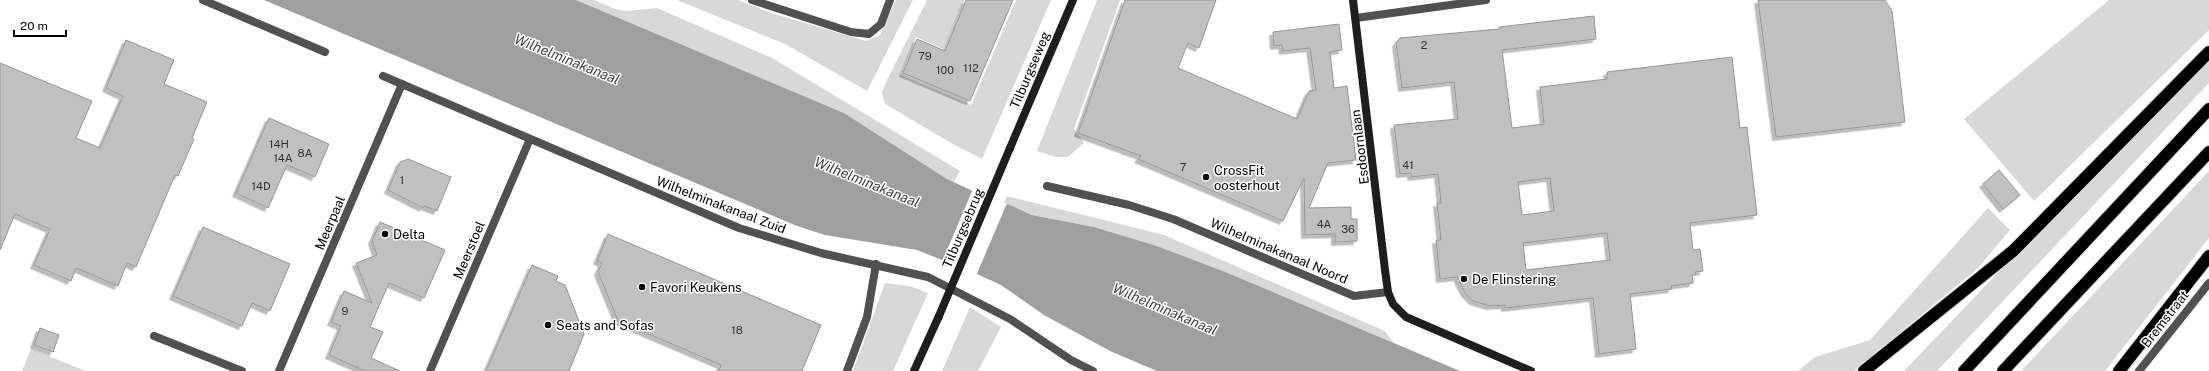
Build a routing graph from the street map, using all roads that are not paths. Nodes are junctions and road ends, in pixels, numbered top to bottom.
1 (203, 0) edge
2 (752, 0) edge
3 (890, 0) edge
4 (1073, 0) edge
5 (1353, 0) edge
6 (1486, 0) edge
7 (1356, 18) junction
8 (325, 52) dead end
9 (2209, 52) edge
10 (382, 76) dead end
11 (402, 84) junction
12 (2209, 109) edge
13 (530, 139) junction
14 (1010, 148) joint
15 (2209, 152) edge
16 (1047, 186) dead end
17 (2209, 256) edge
18 (876, 264) junction
19 (2209, 283) edge
20 (1388, 292) junction
21 (154, 336) dead end
22 (242, 371) edge
23 (279, 371) edge
24 (430, 371) edge
25 (847, 371) edge
26 (914, 371) edge
27 (1093, 371) edge
28 (1531, 371) edge
29 (1864, 371) edge
30 (1964, 371) edge
31 (2002, 371) edge
32 (2119, 371) edge
33 (2139, 371) edge

1 - 8 street
2 - 3 street
4 - 14 street, Tilburgseweg
5 - 7 street, Esdoornlaan
6 - 7 street
7 - 20 street, Esdoornlaan
9 - 29 highway
10 - 11 street, Wilhelminakanaal Zuid
11 - 13 street, Wilhelminakanaal Zuid
11 - 23 street, Meerpaal
12 - 30 highway
13 - 18 street, Wilhelminakanaal Zuid
13 - 24 street, Meerstoel
14 - 26 street, Tilburgsebrug, bridge
15 - 31 highway
16 - 20 street, Wilhelminakanaal Noord
17 - 32 highway
18 - 25 street
18 - 27 street, Wilhelminakanaal Zuid
19 - 33 street, Bremstraat
20 - 28 street
21 - 22 street

